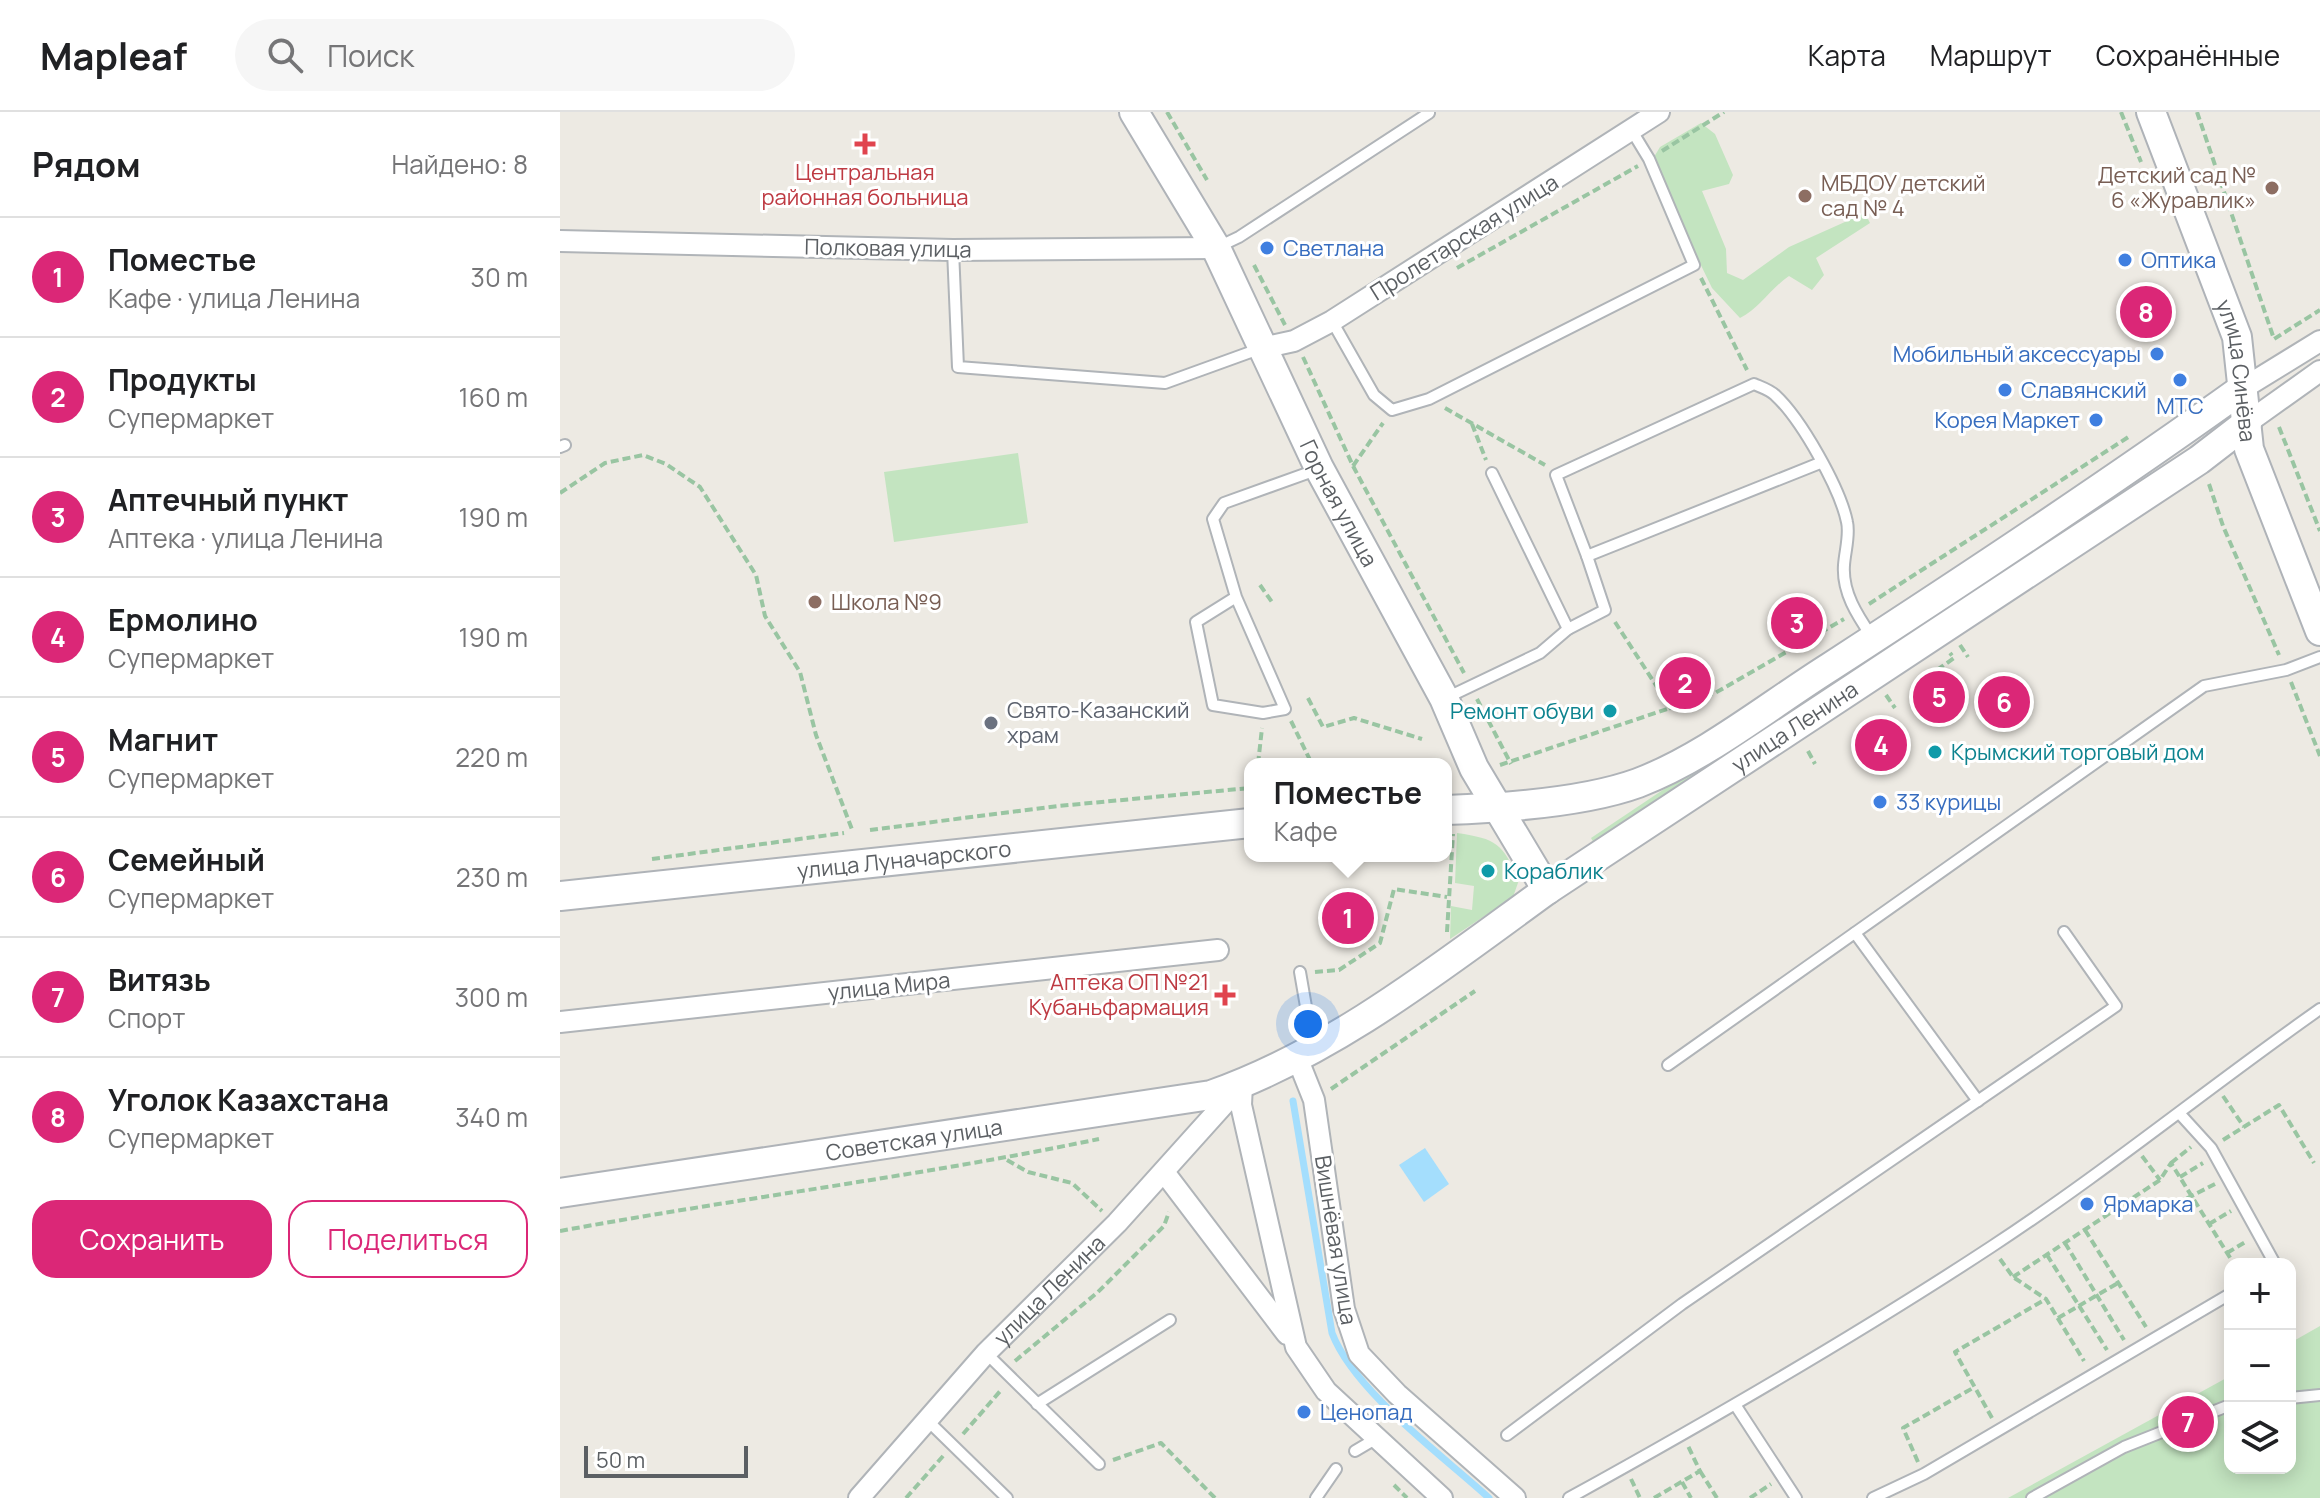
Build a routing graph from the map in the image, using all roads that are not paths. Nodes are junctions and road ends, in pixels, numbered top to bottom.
1 (1134, 112) edge
2 (1659, 112) edge
3 (2151, 112) edge
4 (1429, 113) edge
5 (1632, 131) junction
6 (560, 241) edge
7 (1227, 242) junction
8 (953, 250) junction
9 (1336, 328) junction
10 (2320, 341) edge
11 (1262, 348) junction
12 (2320, 371) edge
13 (2242, 389) junction
14 (2247, 423) junction
15 (1820, 463) junction
16 (1319, 468) junction
17 (1492, 473) road end
18 (1587, 556) junction
19 (1236, 597) junction
20 (1568, 629) junction
21 (2320, 631) edge
22 (1873, 639) junction
23 (2320, 657) edge
24 (1444, 698) junction
25 (1500, 807) junction
26 (1452, 821) edge
27 (1244, 824) edge
28 (1547, 890) junction
29 (560, 896) edge
30 (2064, 932) dead end
31 (1855, 933) junction
32 (1218, 950) dead end
33 (1300, 972) road end
34 (2320, 1009) edge
35 (560, 1022) edge
36 (1306, 1054) junction
37 (1668, 1065) dead end
38 (1254, 1080) junction
39 (1978, 1101) junction
40 (2180, 1114) junction
41 (1164, 1172) junction
42 (560, 1193) edge
43 (2272, 1258) edge
44 (2224, 1298) edge
45 (1170, 1320) dead end
46 (1296, 1347) junction
47 (986, 1353) junction
48 (2320, 1395) edge
49 (2296, 1397) edge
50 (1037, 1404) junction
51 (1736, 1406) junction
52 (2224, 1407) edge
53 (927, 1420) junction
54 (1507, 1435) dead end
55 (1377, 1438) junction
56 (1355, 1451) dead end
57 (1099, 1464) road end
58 (1336, 1469) dead end
59 (859, 1498) edge
60 (1007, 1498) edge
61 (1316, 1498) edge
62 (1442, 1498) edge
63 (1515, 1498) edge
64 (1569, 1498) edge
65 (1796, 1498) edge
66 (1873, 1498) edge
67 (2032, 1498) edge

1 - 7 main road, Горная улица
2 - 5 street, Пролетарская улица
3 - 13 main road, улица Синёва
4 - 7 lane
5 - 9 street, Пролетарская улица
5 - 9 lane
6 - 8 street, Полковая улица
7 - 8 street, Полковая улица
7 - 11 main road, Горная улица
8 - 11 lane
9 - 11 street, Пролетарская улица
10 - 13 street, улица Ленина
11 - 16 main road, Горная улица
12 - 14 street, улица Ленина
13 - 14 main road, улица Синёва
13 - 22 main road, улица Ленина
14 - 21 main road, улица Синёва
14 - 28 main road, улица Ленина
15 - 18 lane
15 - 18 lane
15 - 22 lane
16 - 19 lane
16 - 24 main road, Горная улица
17 - 20 lane
18 - 20 lane
19 - 19 lane
20 - 24 lane
22 - 25 main road, улица Ленина
23 - 31 lane
24 - 25 main road, Горная улица
25 - 26 main road
25 - 28 main road, Горная улица
27 - 29 main road, улица Луначарского
28 - 36 main road, улица Ленина
30 - 39 lane
31 - 37 lane
31 - 39 lane
32 - 35 street, улица Мира
33 - 36 lane
34 - 40 lane
36 - 38 main road, улица Ленина
36 - 63 street, Вишнёвая улица
38 - 41 street, улица Ленина
38 - 42 main road, Советская улица
38 - 46 street
39 - 54 lane
40 - 43 lane
40 - 51 lane
41 - 46 street
41 - 47 street, улица Ленина
44 - 66 lane
45 - 50 lane
46 - 55 street
47 - 50 lane
47 - 53 street, улица Ленина
48 - 49 lane
50 - 57 lane
51 - 64 lane
51 - 65 lane
52 - 67 lane
53 - 59 street, улица Ленина
53 - 60 lane
55 - 56 lane
55 - 62 street
58 - 61 lane

